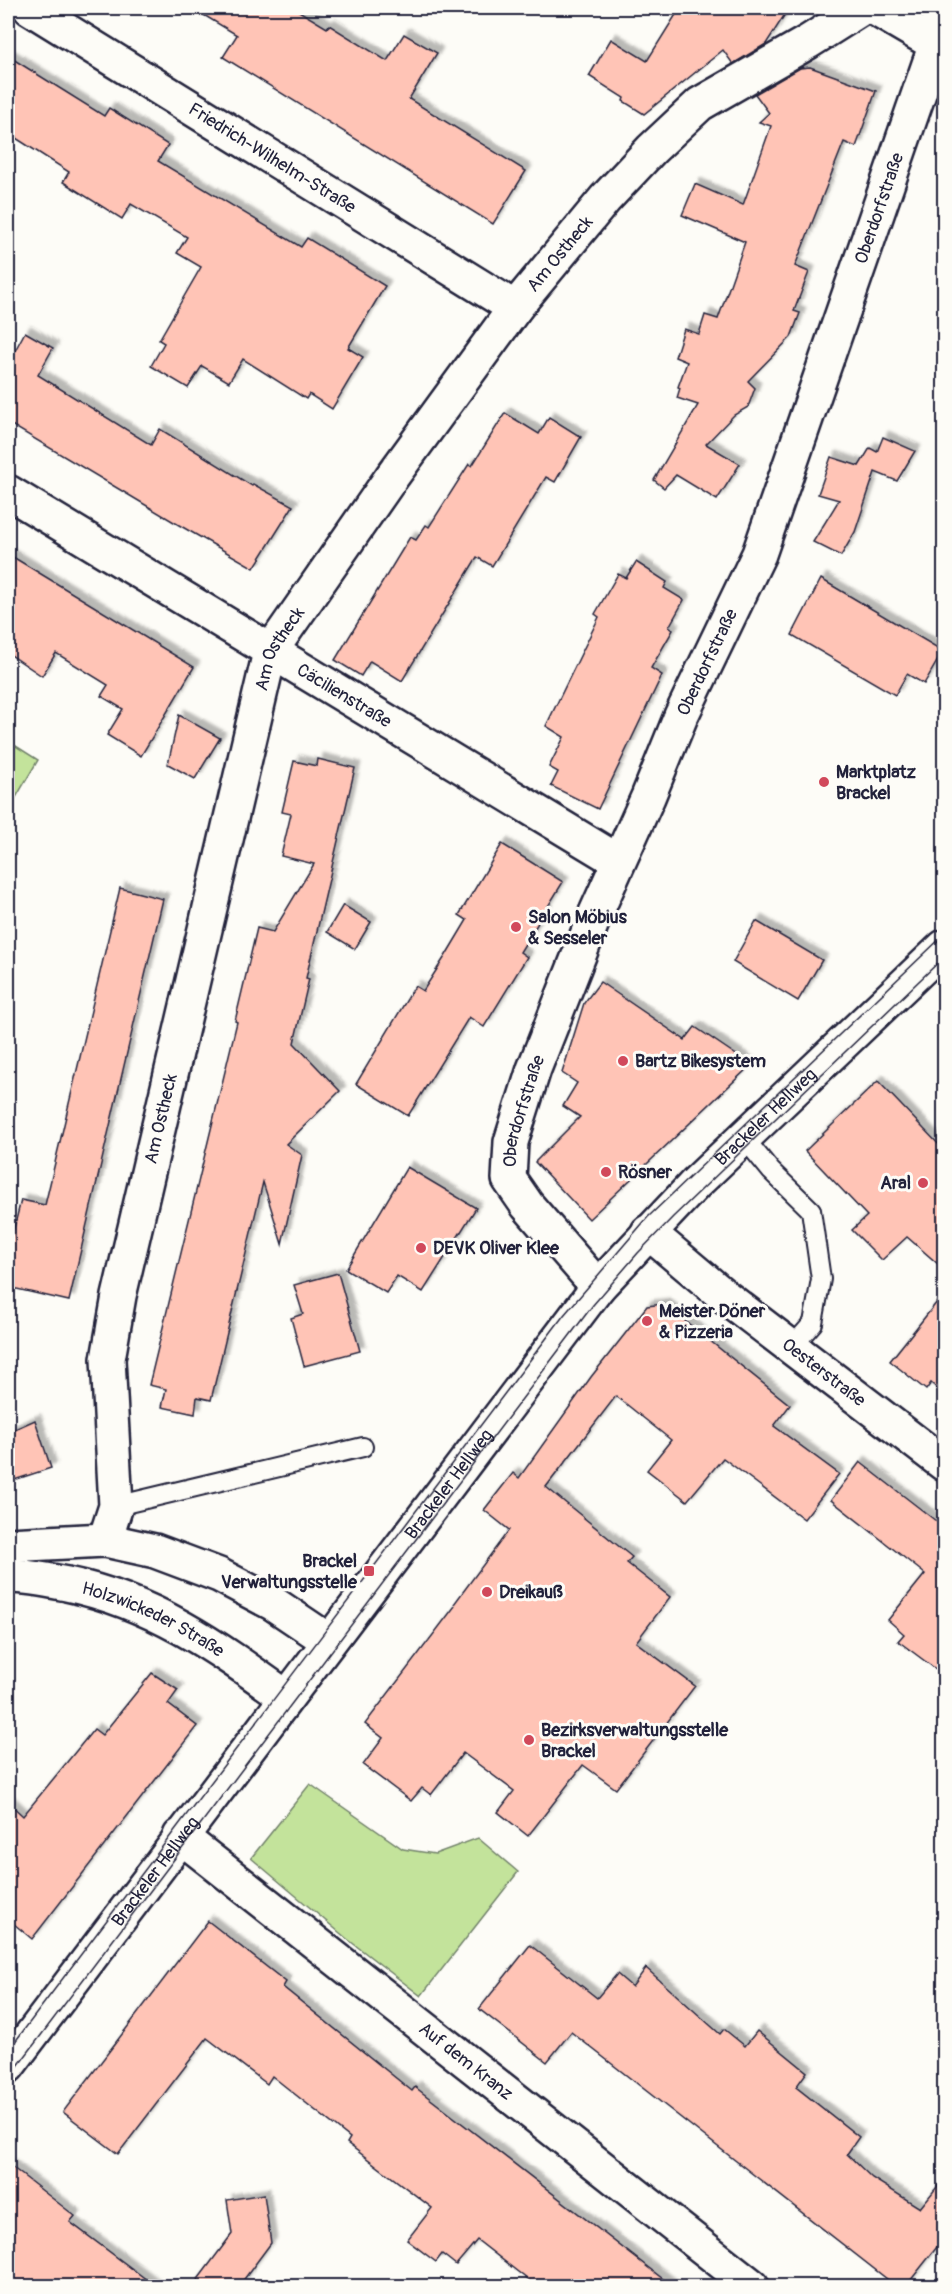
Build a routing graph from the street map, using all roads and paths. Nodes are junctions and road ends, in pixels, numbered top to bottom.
1 (30, 8) edge
2 (862, 8) edge
3 (874, 8) edge
4 (941, 8) edge
5 (940, 47) edge
6 (515, 308) junction
7 (8, 492) edge
8 (270, 652) junction
9 (618, 861) junction
10 (945, 947) edge
11 (744, 1138) junction
12 (648, 1232) junction
13 (598, 1287) junction
14 (791, 1348) junction
15 (363, 1447) dead end
16 (945, 1464) edge
17 (116, 1506) junction
18 (105, 1540) junction
19 (8, 1545) edge
20 (8, 1576) edge
21 (329, 1641) junction
22 (286, 1697) junction
23 (180, 1836) junction
24 (8, 2066) edge
25 (752, 2286) edge

1 - 6 street, Friedrich-Wilhelm-Straße
2 - 6 street, Am Ostheck
3 - 5 street
4 - 5 street, Oberdorfstraße
5 - 9 street, Oberdorfstraße
6 - 8 street, Am Ostheck
7 - 8 street, Cäcilienstraße
8 - 9 street, Cäcilienstraße
8 - 17 street, Am Ostheck
9 - 13 street, Oberdorfstraße
10 - 11 street, Brackeler Hellweg
11 - 12 street, Brackeler Hellweg
11 - 14 lane
12 - 13 street, Brackeler Hellweg
12 - 14 street, Oesterstraße
13 - 21 street, Brackeler Hellweg
14 - 16 street, Oesterstraße
15 - 17 lane
17 - 18 street
18 - 19 street
18 - 21 street
20 - 22 street, Holzwickeder Straße
21 - 22 street, Brackeler Hellweg
22 - 23 street, Brackeler Hellweg
23 - 24 street, Brackeler Hellweg
23 - 25 street, Auf dem Kranz

